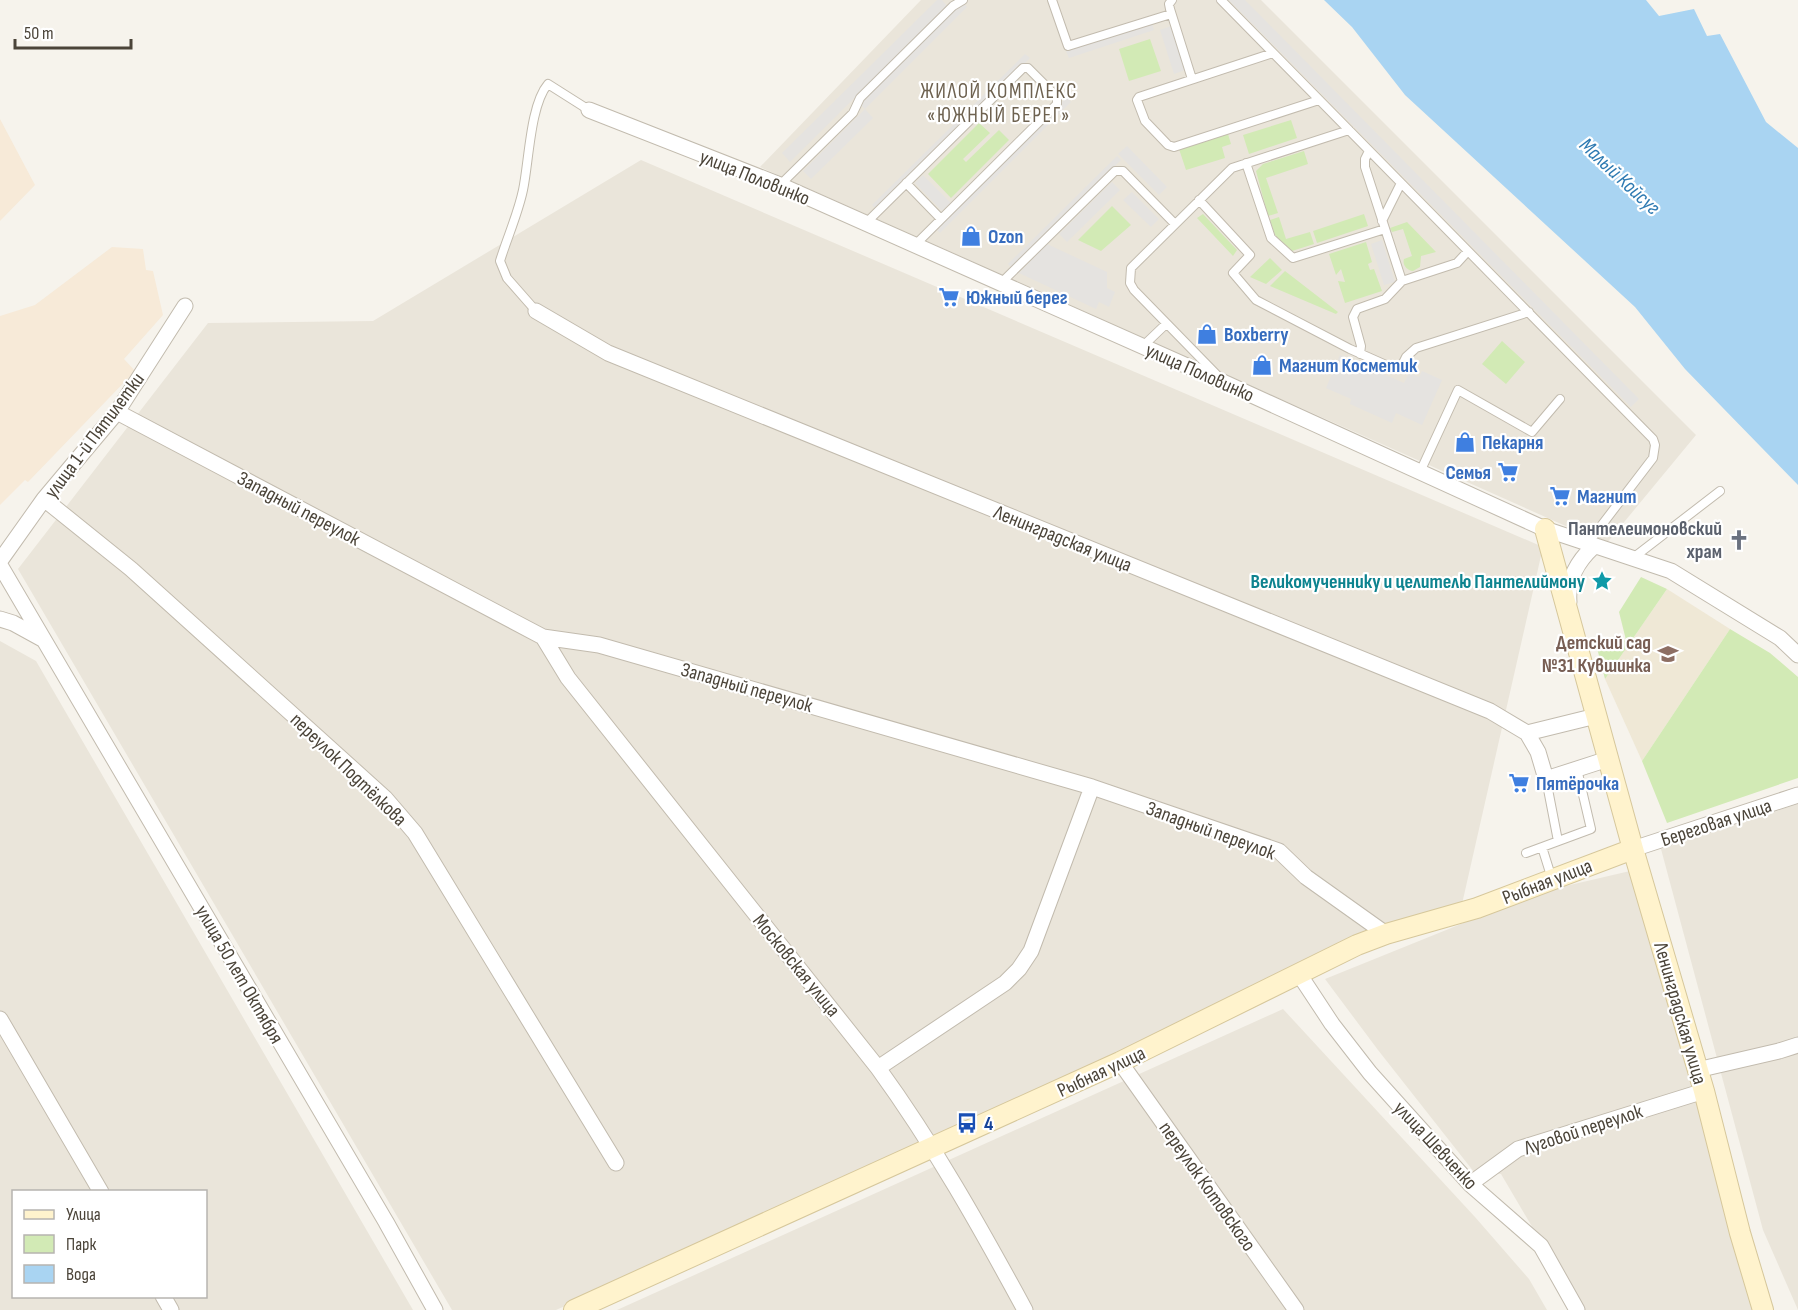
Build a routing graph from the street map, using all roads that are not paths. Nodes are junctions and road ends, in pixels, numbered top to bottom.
1 (963, 0) edge
2 (1052, 0) edge
3 (1172, 0) edge
4 (1221, 0) edge
5 (1172, 14) junction
6 (1274, 53) junction
7 (1192, 79) junction
8 (1319, 100) junction
9 (589, 111) joint
10 (1349, 130) junction
11 (1369, 151) junction
12 (1246, 163) junction
13 (906, 183) junction
14 (1401, 183) junction
15 (780, 185) junction
16 (1199, 200) junction
17 (941, 219) junction
18 (1382, 220) junction
19 (866, 224) junction
20 (1175, 224) junction
21 (1385, 229) junction
22 (915, 245) junction
23 (1468, 251) junction
24 (1401, 281) junction
25 (1001, 283) junction
26 (185, 306) dead end
27 (536, 311) joint
28 (1529, 312) junction
29 (1166, 324) junction
30 (1143, 346) junction
31 (1360, 354) junction
32 (1223, 382) junction
33 (1560, 399) dead end
34 (117, 412) junction
35 (1420, 472) junction
36 (1720, 492) dead end
37 (44, 499) junction
38 (1545, 529) junction
39 (1590, 546) junction
40 (1632, 559) junction
41 (0, 563) edge
42 (0, 619) edge
43 (1572, 628) junction
44 (543, 637) junction
45 (44, 640) junction
46 (1798, 655) edge
47 (1596, 716) junction
48 (1527, 733) junction
49 (1608, 759) junction
50 (1577, 769) junction
51 (1545, 779) junction
52 (1092, 788) junction
53 (1798, 795) edge
54 (1557, 841) junction
55 (1542, 847) junction
56 (1633, 849) junction
57 (1526, 853) dead end
58 (1552, 879) junction
59 (1386, 934) junction
60 (1299, 974) junction
61 (0, 1019) edge
62 (1798, 1044) edge
63 (1120, 1062) junction
64 (878, 1068) junction
65 (1697, 1070) junction
66 (1704, 1091) junction
67 (934, 1148) junction
68 (616, 1163) dead end
69 (1470, 1184) junction
70 (100, 1190) edge
71 (435, 1310) edge
72 (574, 1310) edge
73 (1026, 1310) edge
74 (1296, 1310) edge
75 (1577, 1310) edge
76 (1764, 1310) edge

1 - 15 lane
2 - 5 lane
3 - 5 lane
4 - 6 lane
5 - 7 lane
6 - 7 lane
6 - 8 lane
7 - 8 lane
8 - 10 lane
9 - 15 street, улица Половинко
9 - 27 lane
10 - 11 lane
10 - 12 lane
11 - 14 lane
11 - 18 lane
12 - 16 lane
12 - 21 lane
13 - 17 lane
13 - 17 lane
13 - 19 lane
14 - 18 lane
14 - 23 lane
15 - 19 street, улица Половинко
16 - 20 lane
16 - 31 lane
17 - 22 lane
18 - 21 lane
19 - 22 street, улица Половинко
20 - 25 lane
20 - 29 lane
21 - 24 lane
22 - 25 street, улица Половинко
23 - 24 lane
23 - 28 lane
24 - 31 lane
25 - 30 street, улица Половинко
26 - 34 street, улица 1-й Пятилетки
27 - 48 street, Ленинградская улица
28 - 31 lane
28 - 39 lane
29 - 30 lane
29 - 32 lane
30 - 32 street, улица Половинко
32 - 35 street, улица Половинко
33 - 35 lane
34 - 37 street, улица 1-й Пятилетки
34 - 44 street, Западный переулок
35 - 38 street, улица Половинко
36 - 40 lane
37 - 41 street, улица 1-й Пятилетки
37 - 68 street, переулок Подтёлкова
38 - 39 street, улица Половинко
38 - 43 street, Ленинградская улица
39 - 40 street, улица Половинко
39 - 43 street
40 - 46 street, улица Половинко
41 - 45 street, улица 1-й Пятилетки
42 - 45 street
43 - 47 street, Ленинградская улица
44 - 52 street, Западный переулок
44 - 64 street, Московская улица
45 - 71 street, улица 50 лет Октября
47 - 48 street
47 - 49 street, Ленинградская улица
48 - 51 street
49 - 50 street
49 - 56 street, Ленинградская улица
50 - 51 street
50 - 54 lane
51 - 54 lane
52 - 59 street, Западный переулок
52 - 64 street
53 - 56 street, Береговая улица
54 - 55 lane
55 - 57 lane
55 - 58 lane
56 - 58 street, Рыбная улица
56 - 65 street, Ленинградская улица
58 - 59 street, Рыбная улица
59 - 60 street, Рыбная улица
60 - 63 street, Рыбная улица
60 - 69 street, улица Шевченко
61 - 70 street
62 - 65 street
63 - 67 street, Рыбная улица
63 - 74 street, переулок Котовского
64 - 67 street, Московская улица
65 - 66 street, Ленинградская улица
66 - 69 street, Луговой переулок
66 - 76 street, Ленинградская улица
67 - 72 street, Рыбная улица
67 - 73 street, Московская улица
69 - 75 street, улица Шевченко

